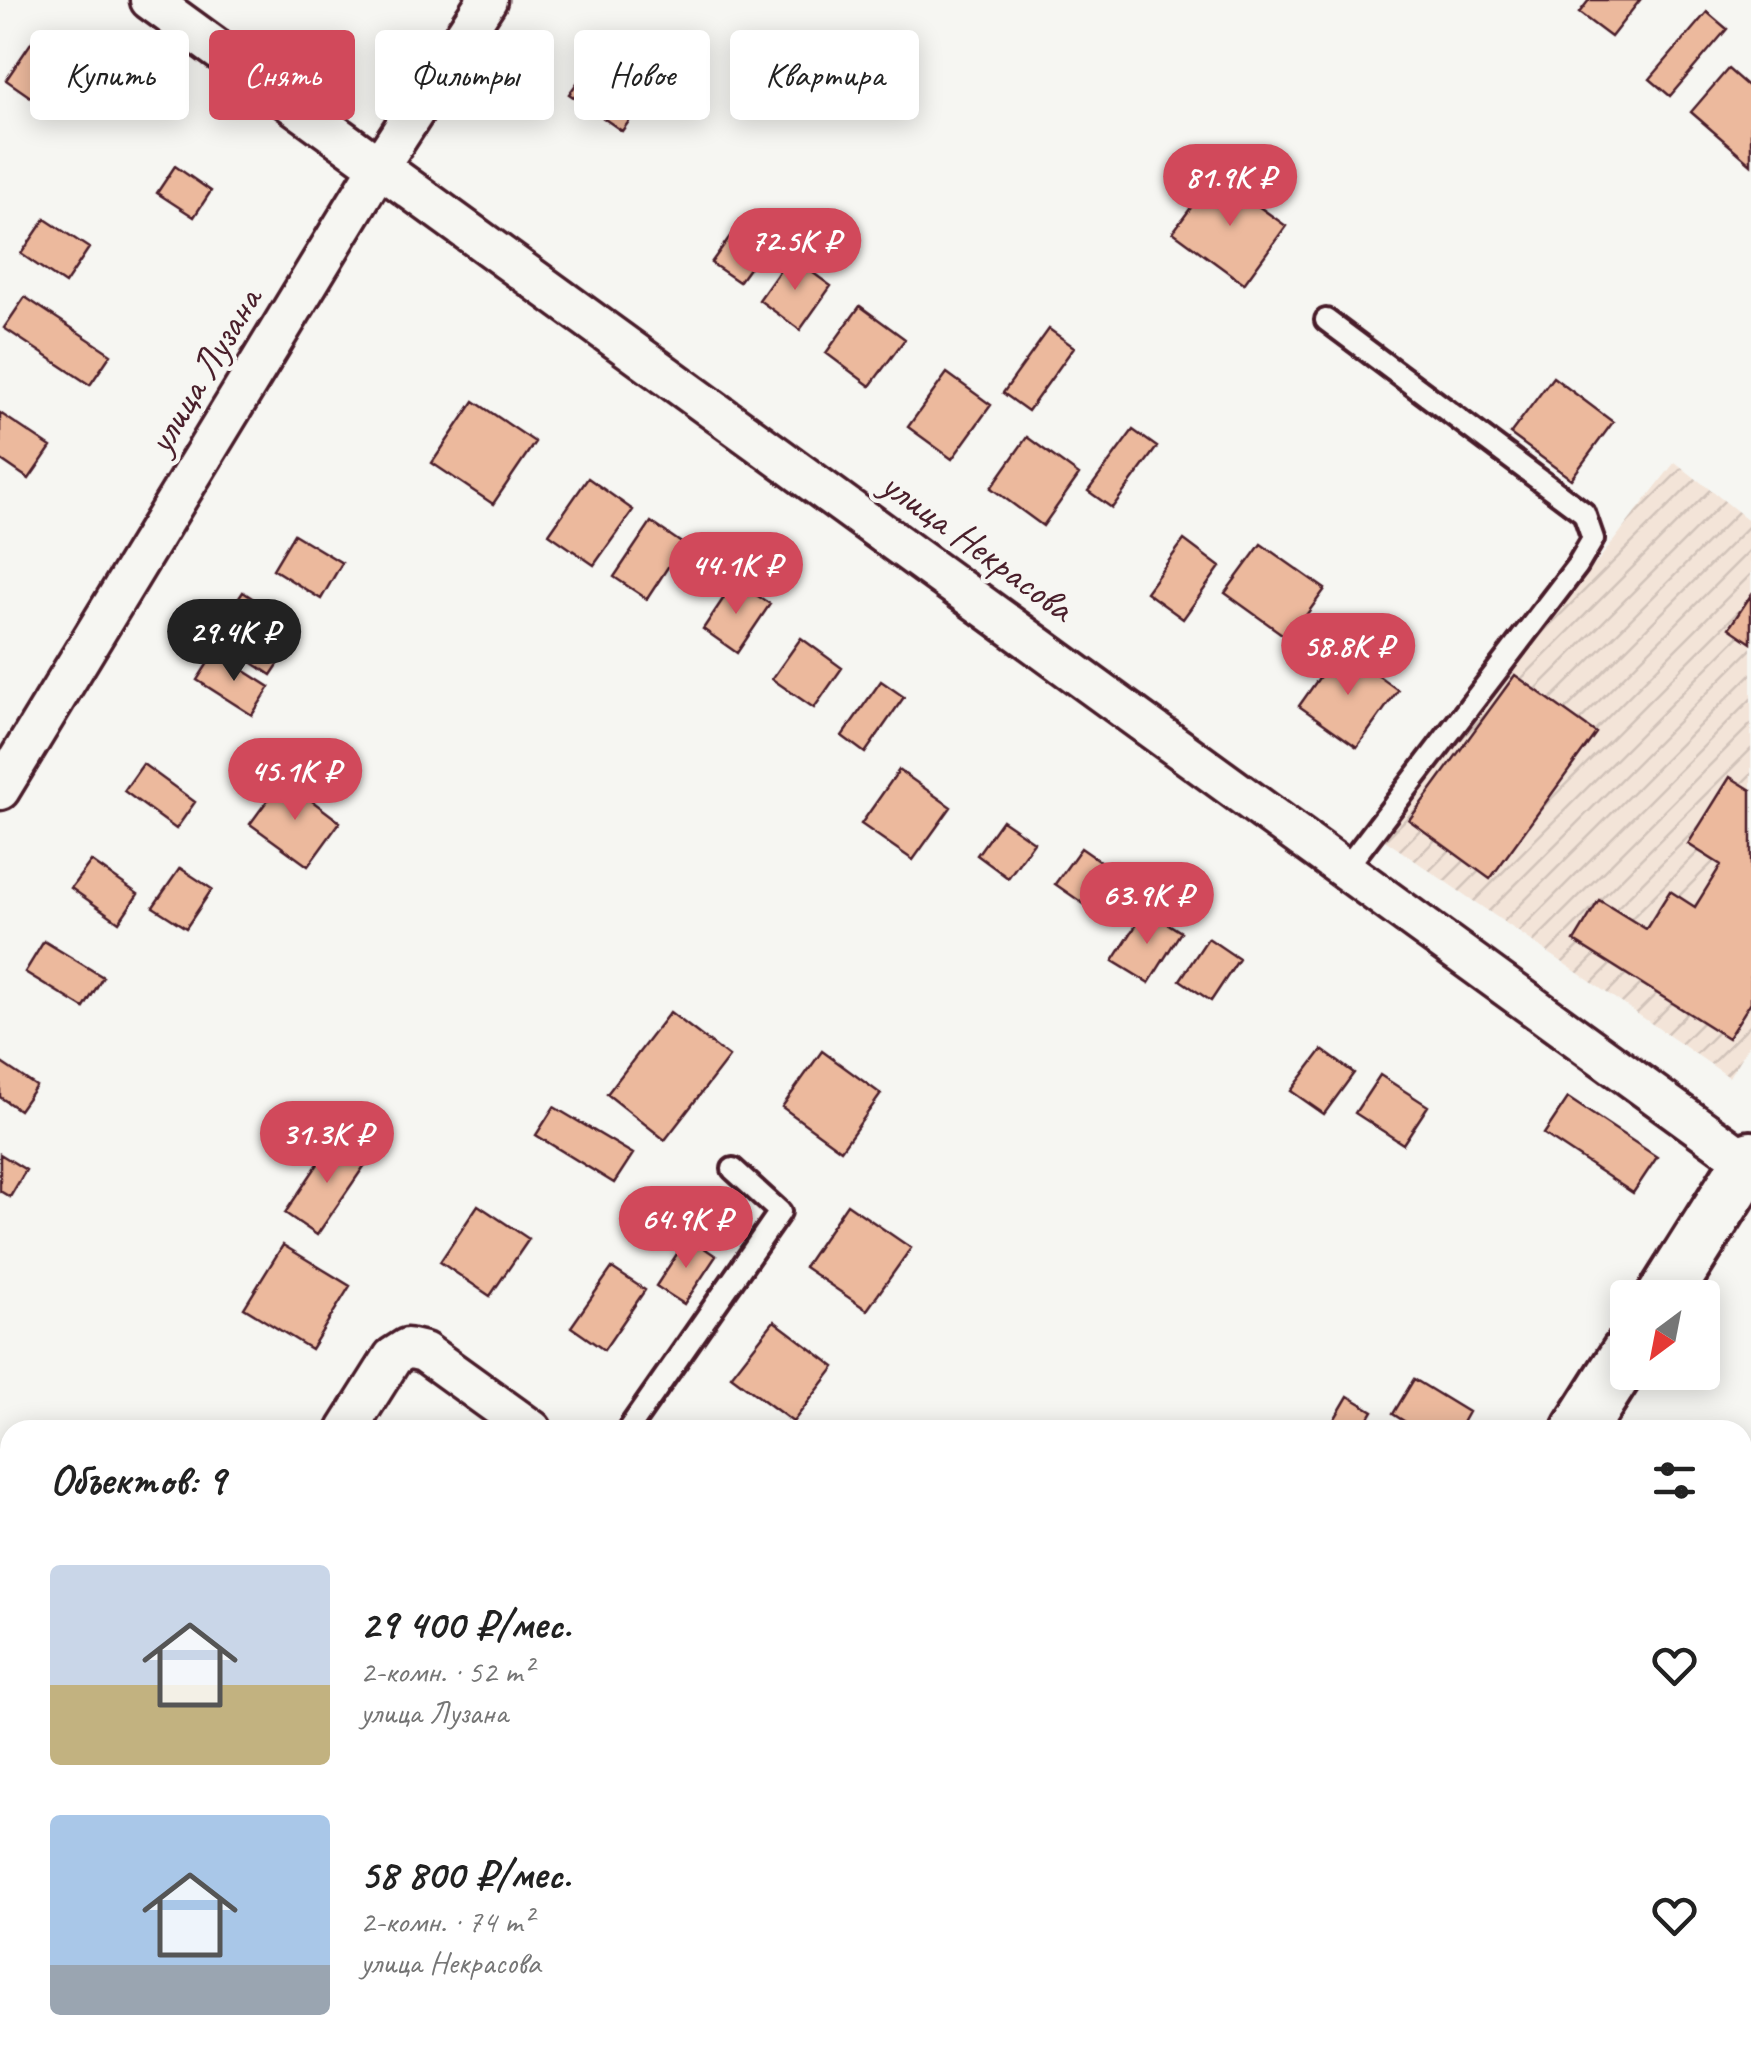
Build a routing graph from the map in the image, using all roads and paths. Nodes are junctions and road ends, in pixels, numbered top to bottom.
1 (150, 0) edge
2 (488, 0) edge
3 (380, 165) junction
4 (1326, 320) dead end
5 (0, 790) edge
6 (1345, 869) junction
7 (1750, 1162) edge
8 (734, 1169) dead end
9 (1675, 1280) edge
10 (1610, 1382) edge
11 (353, 1420) edge
12 (518, 1420) edge
13 (635, 1420) edge
14 (1585, 1420) edge

1 - 3 street, улица Некрасова
2 - 3 street, улица Лузана
3 - 5 street, улица Лузана
3 - 6 street, улица Некрасова
4 - 6 lane
6 - 7 street, улица Некрасова
7 - 9 main road
8 - 13 lane
10 - 14 main road
11 - 12 street

